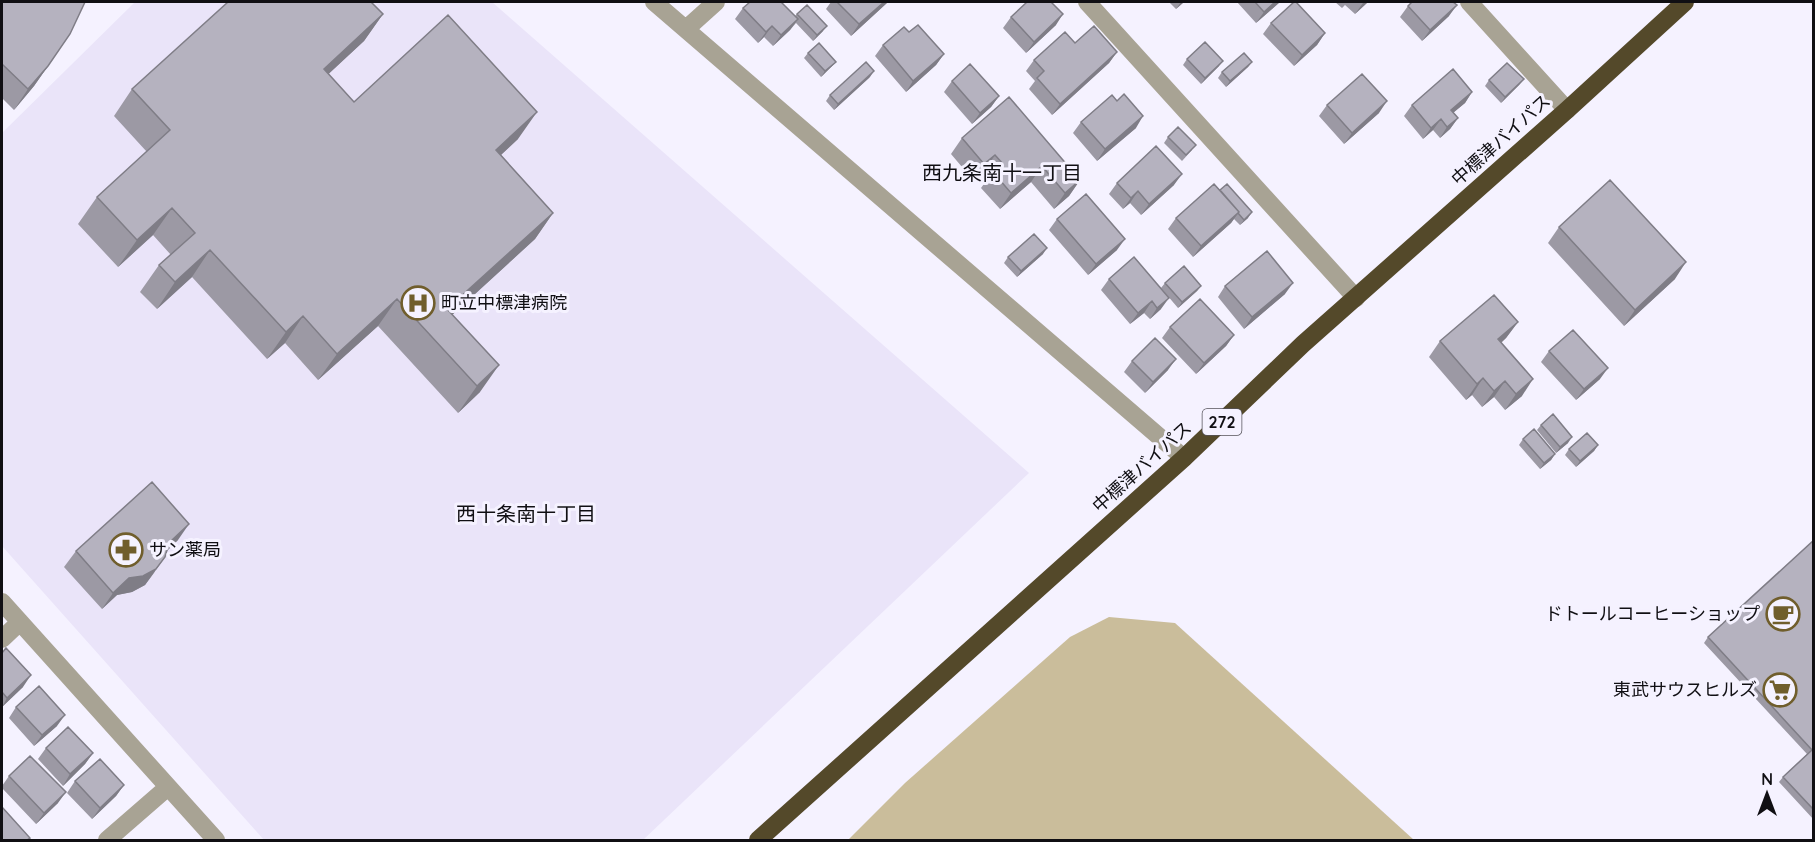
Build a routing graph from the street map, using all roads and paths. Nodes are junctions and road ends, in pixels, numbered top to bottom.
1 (654, 2) edge
2 (716, 2) edge
3 (1087, 2) edge
4 (1469, 2) edge
5 (1685, 2) edge
6 (686, 28) junction
7 (1567, 110) junction
8 (1356, 298) junction
9 (1184, 458) junction
10 (2, 602) edge
11 (20, 622) junction
12 (2, 639) edge
13 (168, 787) junction
14 (107, 840) edge
15 (216, 840) edge
16 (758, 840) edge

1 - 6 street
2 - 6 street
3 - 8 street
4 - 7 street
5 - 7 highway, 中標津バイパス / 272
6 - 9 street
7 - 8 highway, 中標津バイパス / 272
8 - 9 highway, 中標津バイパス / 272
9 - 16 highway, 中標津バイパス / 272
10 - 11 street
11 - 12 street
11 - 13 street
13 - 14 street
13 - 15 street

